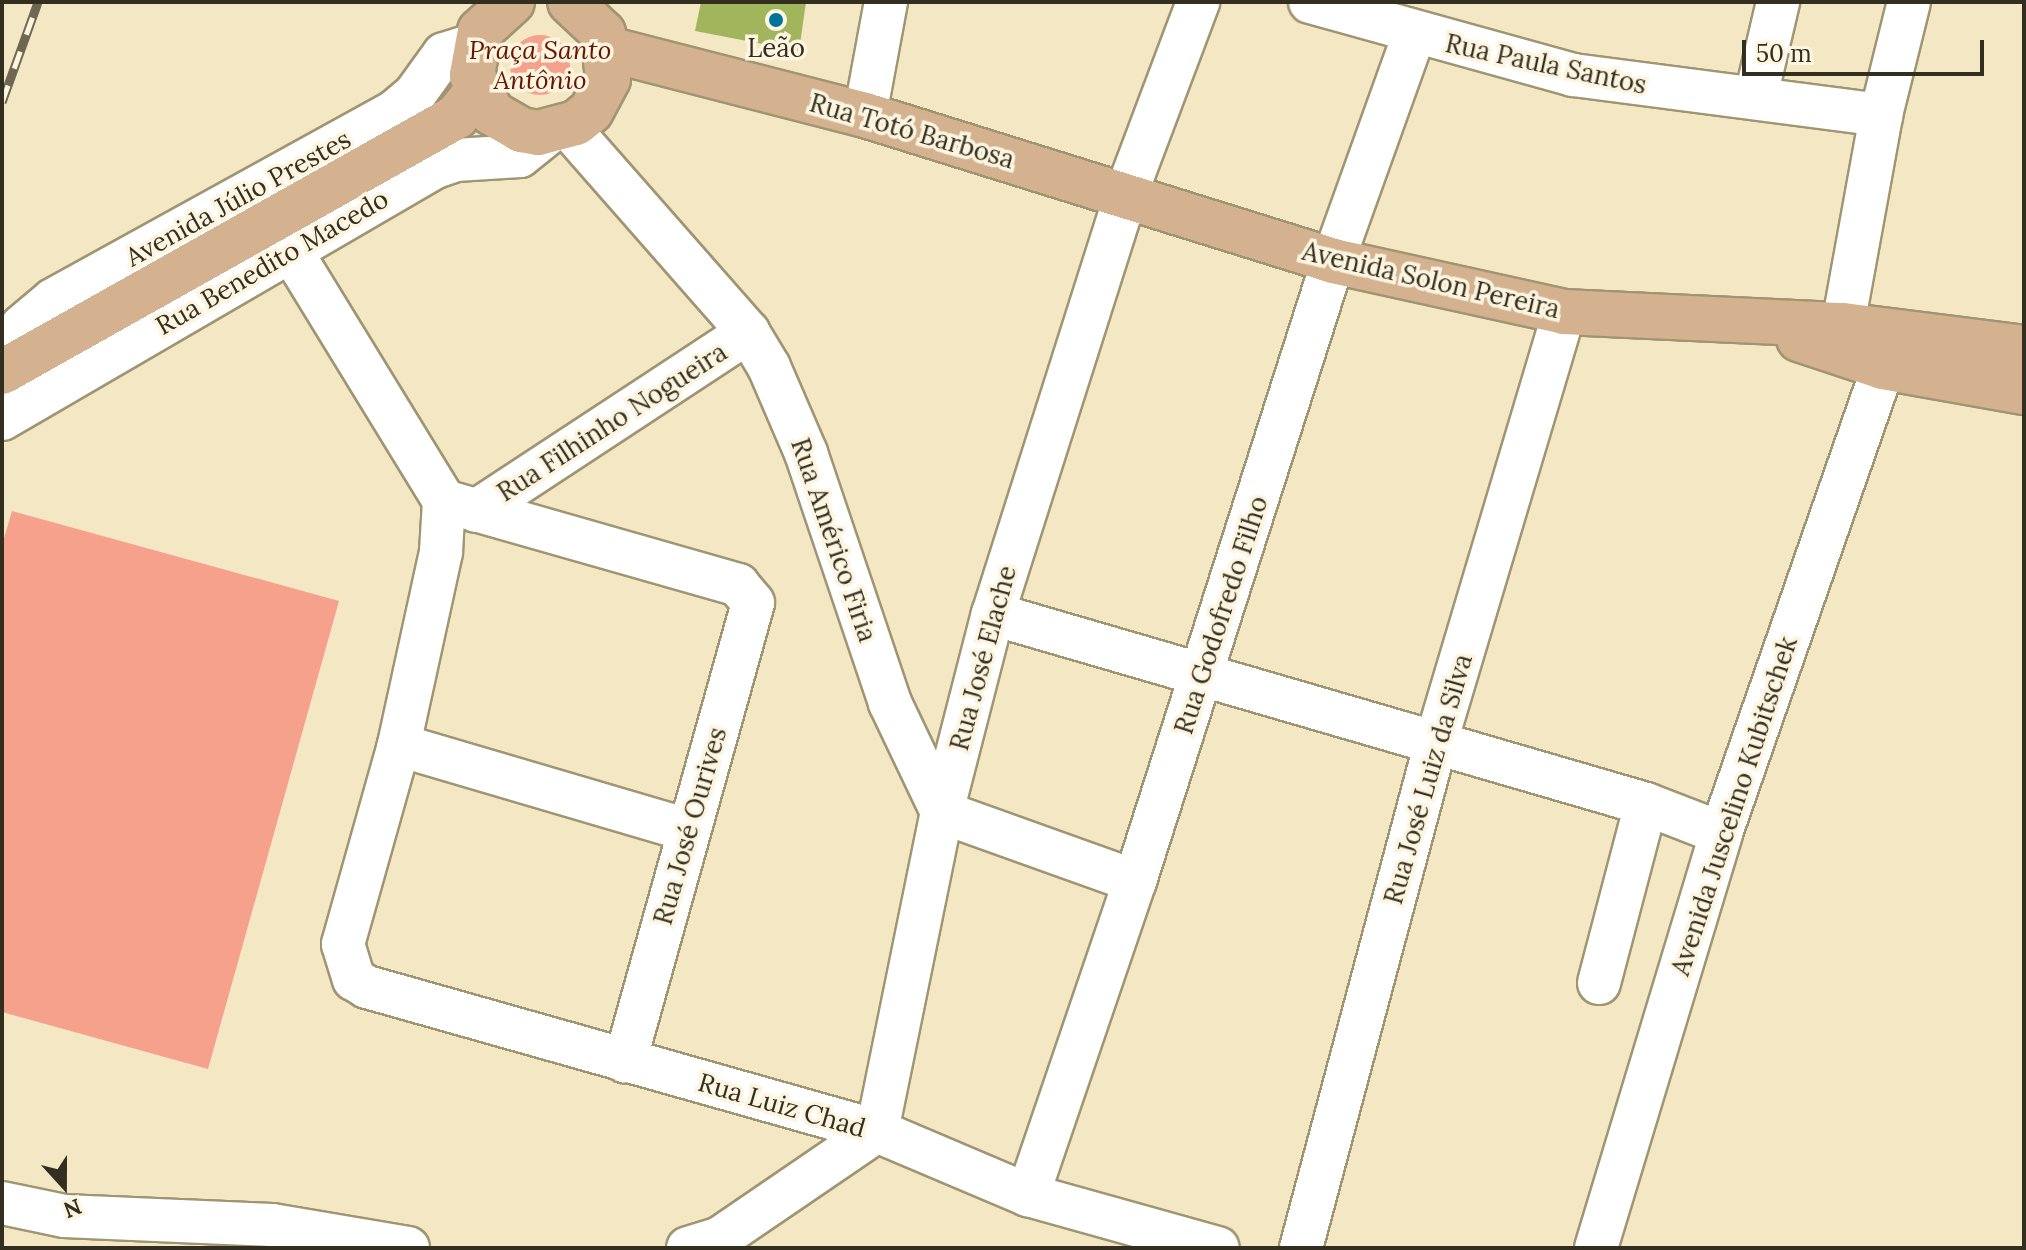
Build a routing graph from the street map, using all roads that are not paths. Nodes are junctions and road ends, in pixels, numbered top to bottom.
1 (512, 2) edge
2 (886, 2) edge
3 (1198, 2) edge
4 (1310, 2) edge
5 (1778, 2) edge
6 (1909, 2) edge
7 (574, 3) edge
8 (1414, 35) junction
9 (474, 45) junction
10 (608, 49) junction
11 (697, 73) junction
12 (602, 95) junction
13 (1756, 96) junction
14 (475, 107) junction
15 (865, 115) junction
16 (1881, 115) junction
17 (558, 130) junction
18 (1126, 194) junction
19 (291, 251) junction
20 (1333, 261) junction
21 (1564, 312) junction
22 (1744, 321) junction
23 (1843, 325) junction
24 (748, 332) junction
25 (2024, 348) edge
26 (2, 356) edge
27 (1883, 367) junction
28 (2, 372) edge
29 (2024, 392) edge
30 (2, 419) edge
31 (460, 506) junction
32 (993, 614) junction
33 (1203, 674) junction
34 (1436, 742) junction
35 (399, 745) junction
36 (1646, 804) junction
37 (942, 812) junction
38 (688, 830) junction
39 (1721, 833) junction
40 (1135, 881) junction
41 (1599, 983) dead end
42 (625, 1061) junction
43 (877, 1131) junction
44 (1028, 1195) junction
45 (2, 1203) edge
46 (408, 1248) edge
47 (688, 1248) edge
48 (1218, 1248) edge
49 (1301, 1248) edge
50 (1596, 1248) edge

1 - 9 main road
2 - 15 street
3 - 18 street, Rua José Elache
4 - 8 street, Rua Paula Santos
5 - 13 street
6 - 16 street
7 - 10 main road
8 - 13 street, Rua Paula Santos
8 - 20 street, Rua Godofredo Filho
9 - 14 main road
9 - 26 street, Avenida Júlio Prestes
10 - 11 main road, Rua Totó Barbosa
10 - 12 main road
11 - 12 main road, Rua Totó Barbosa
11 - 15 main road, Rua Totó Barbosa
12 - 17 main road
13 - 16 street, Rua Paula Santos
14 - 17 main road
14 - 28 main road, Avenida Júlio Prestes
15 - 18 main road, Rua Totó Barbosa
16 - 23 street
17 - 19 street, Rua Benedito Macedo
17 - 24 street, Rua Américo Firia
18 - 20 main road, Avenida Solon Pereira
18 - 32 street, Rua José Elache
19 - 30 street, Rua Benedito Macedo
19 - 31 street
20 - 21 main road, Avenida Solon Pereira
20 - 33 street, Rua Godofredo Filho
21 - 22 main road, Avenida Solon Pereira
21 - 34 street, Rua José Luiz da Silva
22 - 23 main road, Avenida Solon Pereira
22 - 27 main road, Avenida Solon Pereira
23 - 25 main road, Avenida Solon Pereira
24 - 31 street, Rua Filhinho Nogueira
24 - 37 street, Rua Américo Firia
27 - 29 main road, Avenida Solon Pereira
27 - 39 street, Avenida Juscelino Kubitschek
31 - 35 street
31 - 38 street, Rua José Ourives
32 - 33 street
32 - 37 street, Rua José Elache
33 - 34 street
33 - 40 street, Rua Godofredo Filho
34 - 36 street
34 - 49 street, Rua José Luiz da Silva
35 - 38 street
35 - 42 street, Rua Luiz Chad
36 - 39 street
36 - 41 street
37 - 40 street
37 - 43 street, Rua José Elache
38 - 42 street, Rua José Ourives
39 - 50 street, Avenida Juscelino Kubitschek
40 - 44 street, Rua Godofredo Filho
42 - 43 street, Rua Luiz Chad
43 - 44 street, Rua Luiz Chad
43 - 47 street
44 - 48 street, Rua Luiz Chad
45 - 46 street

